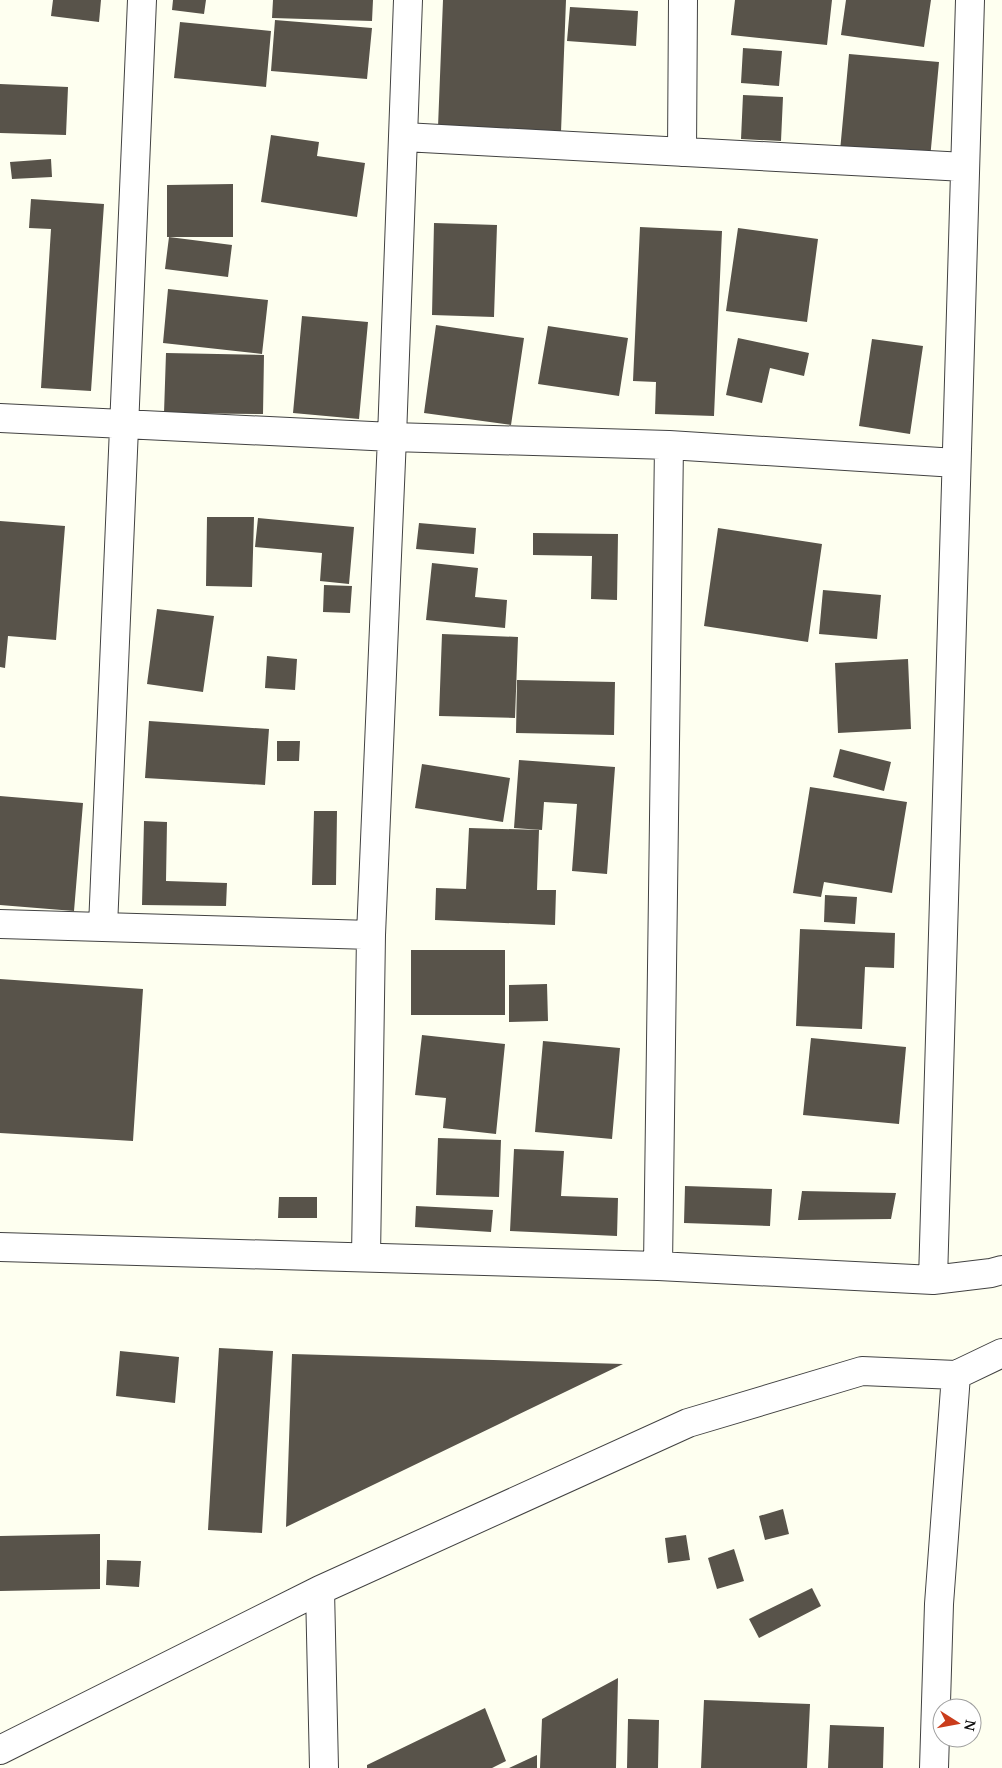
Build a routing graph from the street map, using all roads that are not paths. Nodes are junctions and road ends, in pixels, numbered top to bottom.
1 (142, 0) edge
2 (408, 0) edge
3 (683, 0) edge
4 (970, 0) edge
5 (404, 137) junction
6 (682, 152) junction
7 (965, 167) junction
8 (0, 418) edge
9 (124, 423) junction
10 (392, 437) junction
11 (669, 445) junction
12 (956, 463) junction
13 (0, 924) edge
14 (103, 927) junction
15 (371, 934) junction
16 (0, 1247) edge
17 (366, 1257) junction
18 (658, 1266) junction
19 (1002, 1270) edge
20 (933, 1280) junction
21 (1002, 1353) edge
22 (956, 1375) junction
23 (320, 1590) junction
24 (0, 1750) edge
25 (324, 1768) edge
26 (934, 1768) edge

1 - 9 street
2 - 5 street
3 - 6 street
4 - 7 street
5 - 6 street
5 - 10 street
6 - 7 street
7 - 12 street
8 - 9 street
9 - 10 street
9 - 14 street
10 - 11 street
10 - 15 street
11 - 12 street
11 - 18 street
12 - 20 street
13 - 14 street
14 - 15 street
15 - 17 street
16 - 17 street
17 - 18 street
18 - 20 street
19 - 20 street
21 - 22 street
22 - 23 street
22 - 26 street
23 - 24 street
23 - 25 street

